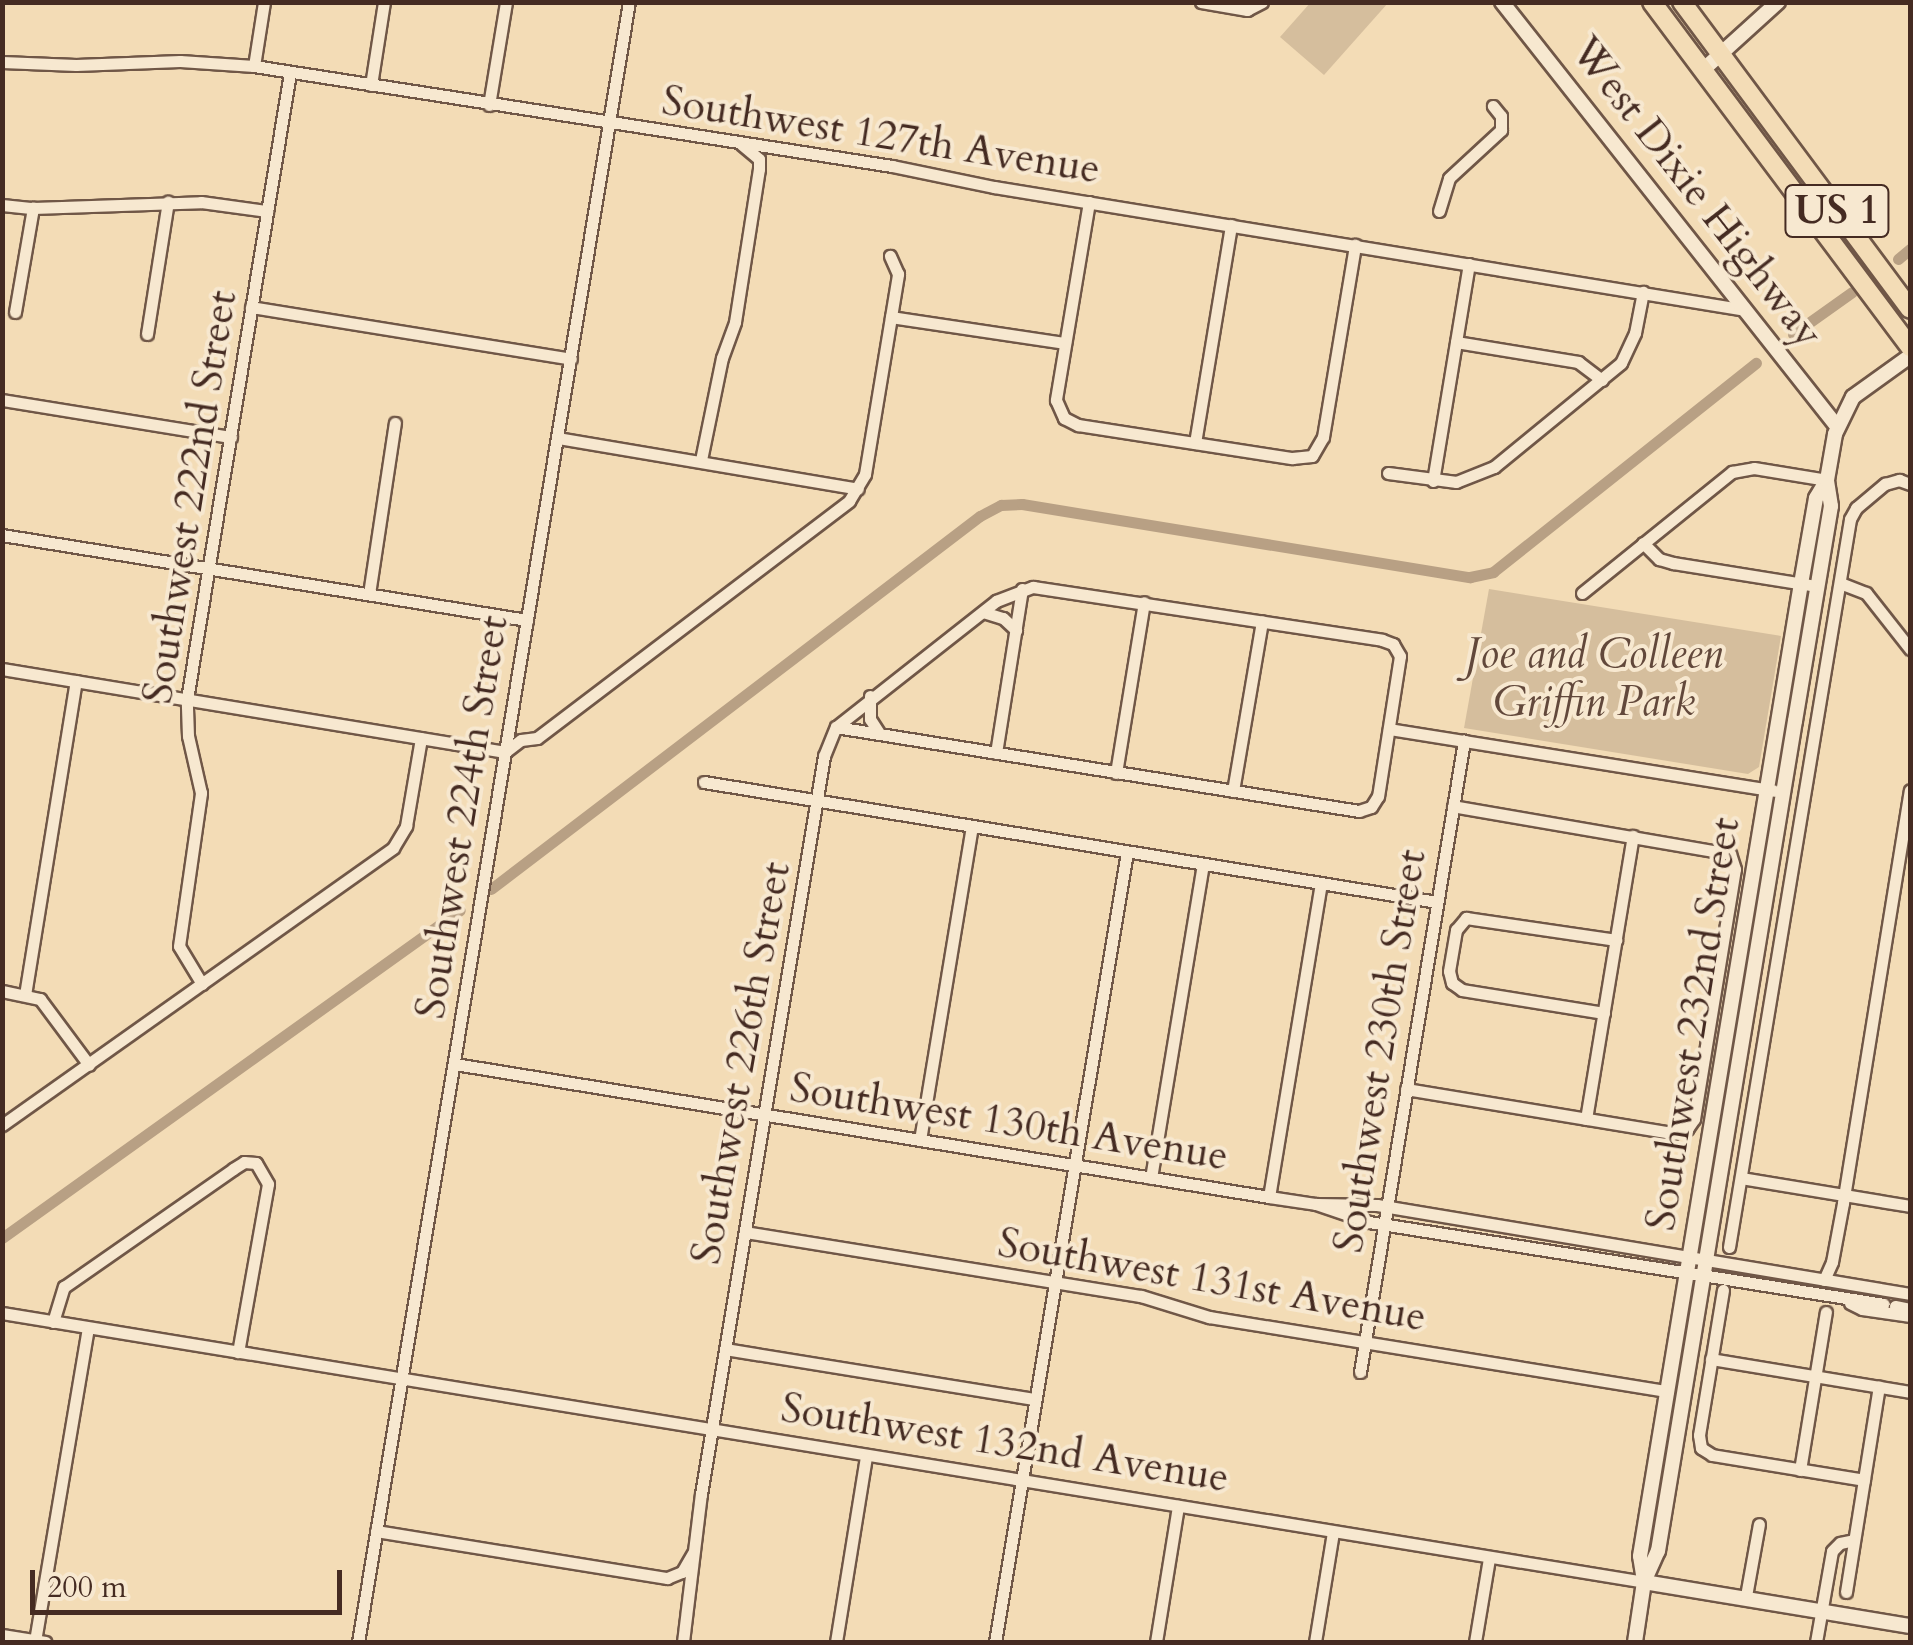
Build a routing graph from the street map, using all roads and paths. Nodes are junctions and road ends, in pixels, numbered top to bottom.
1 (264, 2) edge
2 (384, 2) edge
3 (506, 2) edge
4 (629, 2) edge
5 (1200, 2) edge
6 (1502, 2) edge
7 (1652, 2) edge
8 (1682, 2) edge
9 (1778, 2) edge
10 (1260, 5) edge
11 (1721, 54) junction
12 (2, 62) edge
13 (254, 66) junction
14 (1704, 68) junction
15 (290, 72) junction
16 (370, 86) junction
17 (489, 105) junction
18 (1493, 106) dead end
19 (610, 124) junction
20 (738, 142) junction
21 (168, 202) junction
22 (1089, 202) junction
23 (2, 205) edge
24 (33, 208) junction
25 (267, 211) junction
26 (1439, 211) dead end
27 (1817, 221) junction
28 (1231, 225) junction
29 (1354, 245) junction
30 (890, 256) dead end
31 (1468, 264) junction
32 (1643, 292) junction
33 (251, 307) junction
34 (1910, 309) edge
35 (1746, 310) junction
36 (15, 312) dead end
37 (890, 317) junction
38 (1910, 327) edge
39 (147, 334) dead end
40 (1456, 342) junction
41 (1065, 344) junction
42 (1910, 347) edge
43 (1910, 356) edge
44 (571, 359) junction
45 (1602, 380) junction
46 (2, 400) edge
47 (395, 423) dead end
48 (1836, 425) junction
49 (231, 438) junction
50 (558, 438) junction
51 (1194, 443) junction
52 (701, 460) junction
53 (1388, 473) dead end
54 (1827, 480) junction
55 (1434, 481) junction
56 (1905, 482) edge
57 (858, 489) junction
58 (2, 535) edge
59 (1644, 543) junction
60 (210, 568) junction
61 (1840, 583) junction
62 (1801, 584) junction
63 (1817, 586) junction
64 (1022, 589) junction
65 (1582, 593) dead end
66 (368, 594) junction
67 (1144, 602) junction
68 (983, 612) junction
69 (527, 620) junction
70 (1262, 621) junction
71 (1016, 630) junction
72 (1910, 649) edge
73 (2, 669) edge
74 (76, 681) junction
75 (870, 696) junction
76 (187, 699) junction
77 (836, 727) junction
78 (1389, 729) junction
79 (879, 733) junction
80 (421, 738) junction
81 (1464, 741) junction
82 (505, 752) junction
83 (996, 753) junction
84 (1116, 773) junction
85 (704, 782) dead end
86 (1767, 790) junction
87 (1910, 790) edge
88 (1233, 791) junction
89 (1783, 792) junction
90 (819, 800) junction
91 (1453, 806) junction
92 (972, 826) junction
93 (1633, 836) junction
94 (1127, 852) junction
95 (1204, 864) junction
96 (1321, 883) junction
97 (1437, 902) junction
98 (1616, 940) junction
99 (202, 984) junction
100 (2, 991) edge
101 (25, 995) junction
102 (1604, 1013) junction
103 (89, 1064) junction
104 (455, 1064) junction
105 (1406, 1089) junction
106 (764, 1116) junction
107 (1586, 1119) junction
108 (2, 1126) edge
109 (920, 1140) junction
110 (1075, 1165) junction
111 (1151, 1178) junction
112 (1741, 1178) junction
113 (1844, 1195) junction
114 (1268, 1197) junction
115 (1316, 1204) junction
116 (1910, 1206) edge
117 (1387, 1207) junction
118 (1384, 1224) junction
119 (745, 1232) junction
120 (1729, 1247) dead end
121 (1698, 1259) junction
122 (1695, 1275) junction
123 (1824, 1280) junction
124 (1056, 1282) junction
125 (1723, 1290) dead end
126 (1909, 1294) edge
127 (1846, 1301) junction
128 (1901, 1308) edge
129 (1826, 1312) dead end
130 (2, 1314) edge
131 (53, 1322) junction
132 (88, 1328) junction
133 (1365, 1342) junction
134 (725, 1349) junction
135 (238, 1352) junction
136 (1711, 1359) junction
137 (1360, 1372) dead end
138 (1815, 1376) junction
139 (402, 1378) junction
140 (1879, 1386) junction
141 (1668, 1391) junction
142 (1910, 1392) edge
143 (1034, 1400) junction
144 (711, 1431) junction
145 (866, 1456) junction
146 (1800, 1470) junction
147 (1864, 1480) junction
148 (1021, 1481) junction
149 (1178, 1506) junction
150 (1759, 1524) dead end
151 (376, 1532) junction
152 (1333, 1532) junction
153 (1854, 1540) junction
154 (693, 1553) junction
155 (1489, 1558) junction
156 (1644, 1582) junction
157 (1846, 1592) dead end
158 (1746, 1596) junction
159 (1822, 1610) junction
160 (1910, 1626) edge
161 (2, 1635) edge
162 (40, 1642) edge
163 (358, 1642) edge
164 (682, 1642) edge
165 (836, 1642) edge
166 (995, 1642) edge
167 (1156, 1642) edge
168 (1315, 1642) edge
169 (1475, 1642) edge
170 (1635, 1642) edge
171 (1816, 1642) edge

1 - 13 street
2 - 16 street
3 - 17 street
4 - 19 street, Southwest 224th Street
5 - 10 street
6 - 35 street, West Dixie Highway
7 - 14 highway, US 1
8 - 11 highway, US 1
9 - 11 street
11 - 14 street
11 - 34 highway, US 1
12 - 13 street, Southwest 127th Avenue
13 - 15 street, Southwest 127th Avenue
14 - 27 highway, US 1
15 - 16 street, Southwest 127th Avenue
15 - 25 street, Southwest 222nd Street
16 - 17 street, Southwest 127th Avenue
17 - 19 street, Southwest 127th Avenue
18 - 26 street
19 - 20 street, Southwest 127th Avenue
19 - 44 street, Southwest 224th Street
20 - 22 street, Southwest 127th Avenue
20 - 52 street
21 - 24 street
21 - 25 street
21 - 39 street
22 - 28 street, Southwest 127th Avenue
22 - 41 street
23 - 24 street
24 - 36 street
25 - 33 street, Southwest 222nd Street
27 - 38 highway
27 - 42 highway, US 1
28 - 29 street, Southwest 127th Avenue
28 - 51 street
29 - 31 street, Southwest 127th Avenue
29 - 51 street
30 - 37 street
31 - 32 street, Southwest 127th Avenue
31 - 40 street
32 - 35 street, Southwest 127th Avenue
32 - 45 street
33 - 44 street
33 - 49 street, Southwest 222nd Street
35 - 48 street, West Dixie Highway
37 - 41 street
37 - 57 street
40 - 45 street
40 - 55 street
41 - 51 street
43 - 48 street, Southwest 232nd Street
44 - 50 street, Southwest 224th Street
45 - 55 street
46 - 49 street
47 - 66 street
48 - 54 street, Southwest 232nd Street
49 - 60 street, Southwest 222nd Street
50 - 52 street
50 - 69 street, Southwest 224th Street
52 - 57 street
53 - 55 street
54 - 59 street
54 - 62 street, Southwest 232nd Street
54 - 63 street, Southwest 232nd Street
56 - 61 street
57 - 82 street
58 - 60 street
59 - 62 street
59 - 65 street
60 - 66 street
60 - 76 street, Southwest 222nd Street
61 - 72 street
61 - 112 street
62 - 63 street
62 - 86 street, Southwest 232nd Street
63 - 89 street, Southwest 232nd Street
64 - 67 street
64 - 68 street
64 - 71 street
66 - 69 street
67 - 70 street
67 - 84 street
68 - 71 street
68 - 75 street
69 - 82 street, Southwest 224th Street
70 - 78 street
70 - 88 street
71 - 83 street
73 - 74 street
74 - 76 street
74 - 101 street
75 - 77 street
75 - 79 street
76 - 80 street
76 - 99 street, Southwest 222nd Street
77 - 79 street
77 - 90 street, Southwest 226th Street
78 - 81 street
78 - 88 street
79 - 83 street
80 - 82 street
80 - 99 street
81 - 86 street
81 - 91 street, Southwest 230th Street
82 - 104 street, Southwest 224th Street
83 - 84 street
84 - 88 street
85 - 90 street
86 - 89 street
86 - 121 street, Southwest 232nd Street
87 - 113 street
89 - 121 street, Southwest 232nd Street
90 - 92 street
90 - 106 street, Southwest 226th Street
91 - 93 street
91 - 97 street, Southwest 230th Street
92 - 94 street
92 - 109 street
93 - 98 street
93 - 107 street
94 - 95 street
94 - 110 street
95 - 96 street
95 - 111 street
96 - 97 street
96 - 114 street
97 - 105 street, Southwest 230th Street
98 - 102 street
98 - 102 street
99 - 103 street
100 - 101 street
101 - 103 street
102 - 107 street
103 - 108 street
104 - 106 street, Southwest 130th Avenue
104 - 139 street, Southwest 224th Street
105 - 107 street
105 - 117 street, Southwest 230th Street
106 - 109 street, Southwest 130th Avenue
106 - 119 street, Southwest 226th Street
109 - 110 street, Southwest 130th Avenue
110 - 111 street, Southwest 130th Avenue
110 - 124 street
111 - 114 street, Southwest 130th Avenue
112 - 113 street
112 - 120 street
113 - 116 street
113 - 123 street
114 - 115 street, Southwest 130th Avenue
115 - 117 street, Southwest 130th Avenue
115 - 118 street, Southwest 130th Avenue
117 - 118 street, Southwest 230th Street
117 - 121 street, Southwest 130th Avenue
118 - 122 street, Southwest 130th Avenue
118 - 133 street, Southwest 230th Street
119 - 124 street, Southwest 131st Avenue
119 - 134 street, Southwest 226th Street
121 - 122 street, Southwest 232nd Street
121 - 123 street, Southwest 130th Avenue
122 - 127 street, Southwest 130th Avenue
122 - 141 street, Southwest 232nd Street
122 - 156 street, Southwest 232nd Street
123 - 126 street, Southwest 130th Avenue
124 - 133 street, Southwest 131st Avenue
124 - 143 street
125 - 136 street
126 - 128 street
127 - 128 street, Southwest 130th Avenue
127 - 128 street, Southwest 130th Avenue
129 - 138 street
130 - 131 street, Southwest 132nd Avenue
131 - 132 street, Southwest 132nd Avenue
131 - 135 street
132 - 135 street, Southwest 132nd Avenue
132 - 162 street
133 - 137 street, Southwest 230th Street
133 - 141 street, Southwest 131st Avenue
134 - 143 street
134 - 144 street, Southwest 226th Street
135 - 139 street, Southwest 132nd Avenue
136 - 138 street
136 - 146 street
138 - 140 street
138 - 146 street
139 - 144 street, Southwest 132nd Avenue
139 - 151 street, Southwest 224th Street
140 - 142 street
140 - 147 street
141 - 156 street, Southwest 232nd Street
143 - 148 street
144 - 145 street, Southwest 132nd Avenue
144 - 154 street, Southwest 226th Street
145 - 148 street, Southwest 132nd Avenue
145 - 165 street
146 - 147 street
147 - 153 street
148 - 149 street, Southwest 132nd Avenue
148 - 166 street
149 - 152 street, Southwest 132nd Avenue
149 - 167 street
150 - 158 street
151 - 154 street
151 - 163 street, Southwest 224th Street
152 - 155 street, Southwest 132nd Avenue
152 - 168 street
153 - 157 street
153 - 159 street
154 - 164 street, Southwest 226th Street
155 - 156 street, Southwest 132nd Avenue
155 - 169 street
156 - 158 street, Southwest 132nd Avenue
156 - 170 street, Southwest 232nd Street
158 - 159 street, Southwest 132nd Avenue
159 - 160 street, Southwest 132nd Avenue
159 - 171 street
161 - 162 street

